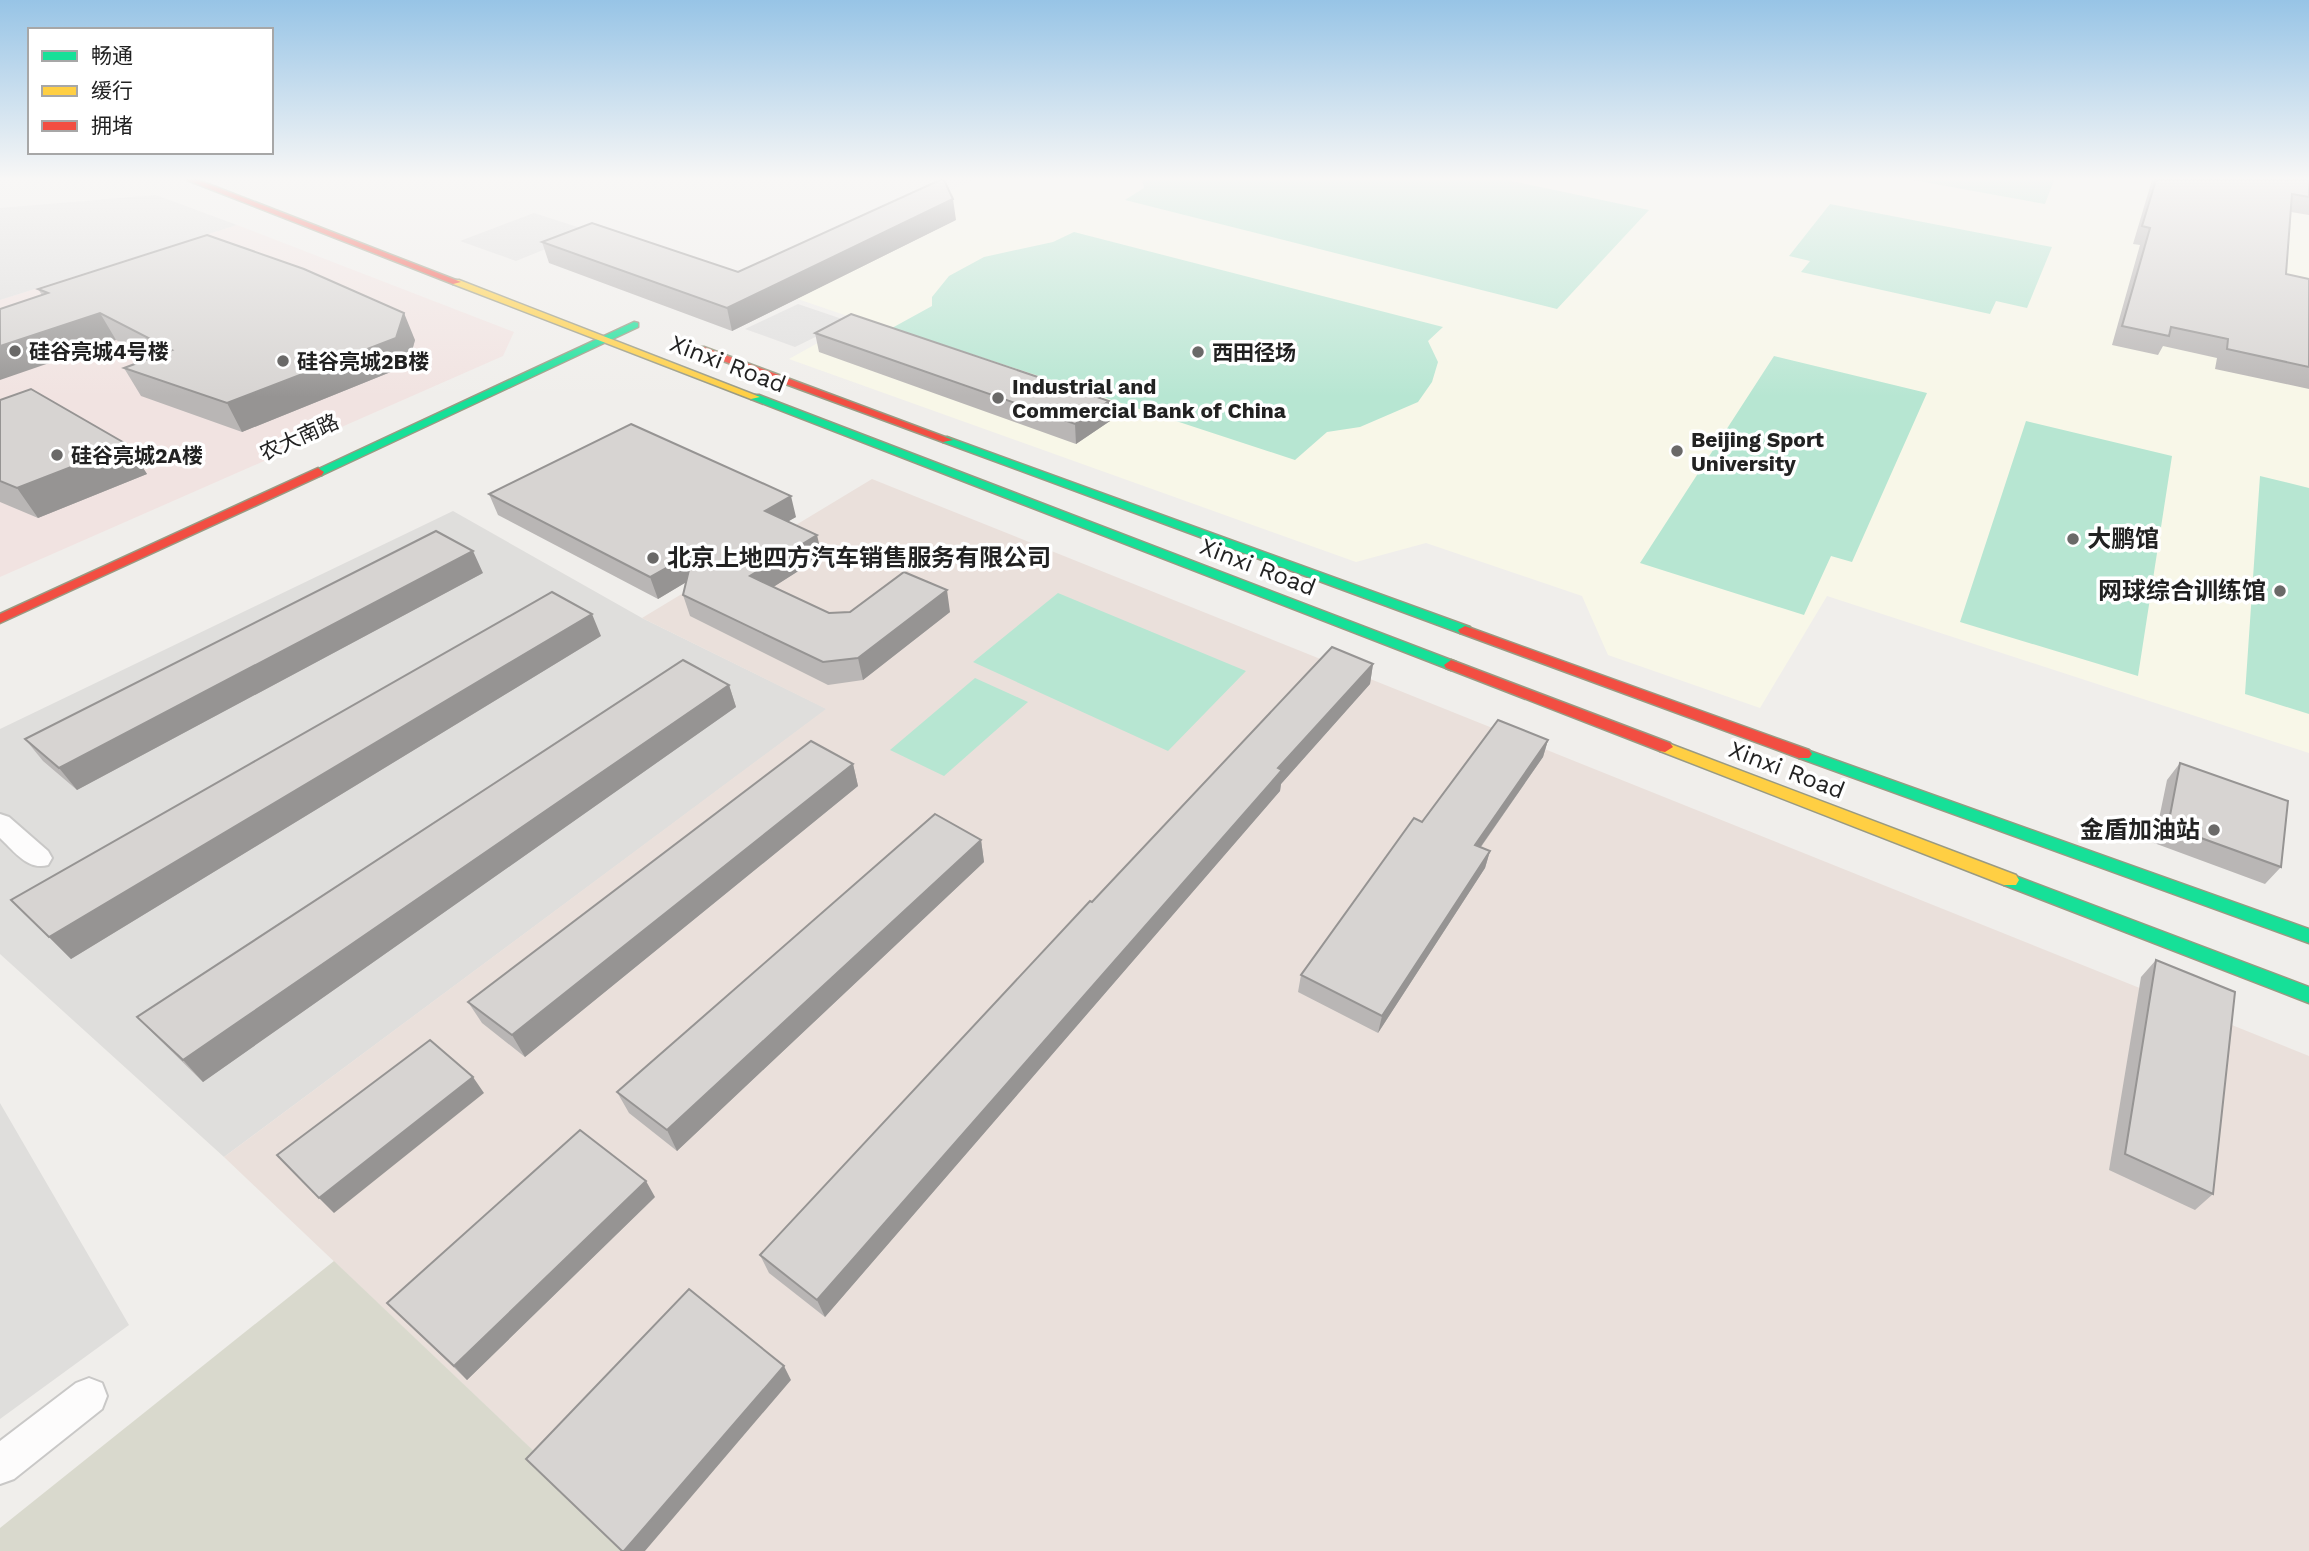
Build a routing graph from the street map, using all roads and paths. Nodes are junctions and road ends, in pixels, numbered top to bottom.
1 (378, 252) edge
2 (583, 332) junction
3 (602, 340) junction
4 (688, 345) dead end
5 (481, 378) dead end
6 (0, 619) edge
7 (0, 822) edge
8 (39, 858) dead end
9 (2309, 936) edge
10 (2309, 995) edge
11 (89, 1396) dead end
12 (0, 1465) edge

1 - 2 main road, Xinxi Road
2 - 3 main road, Xinxi Road
2 - 3 main road, 农大南路
2 - 5 main road
3 - 6 main road, 农大南路
3 - 10 main road, Xinxi Road
4 - 9 main road, Xinxi Road
7 - 8 street
11 - 12 street

